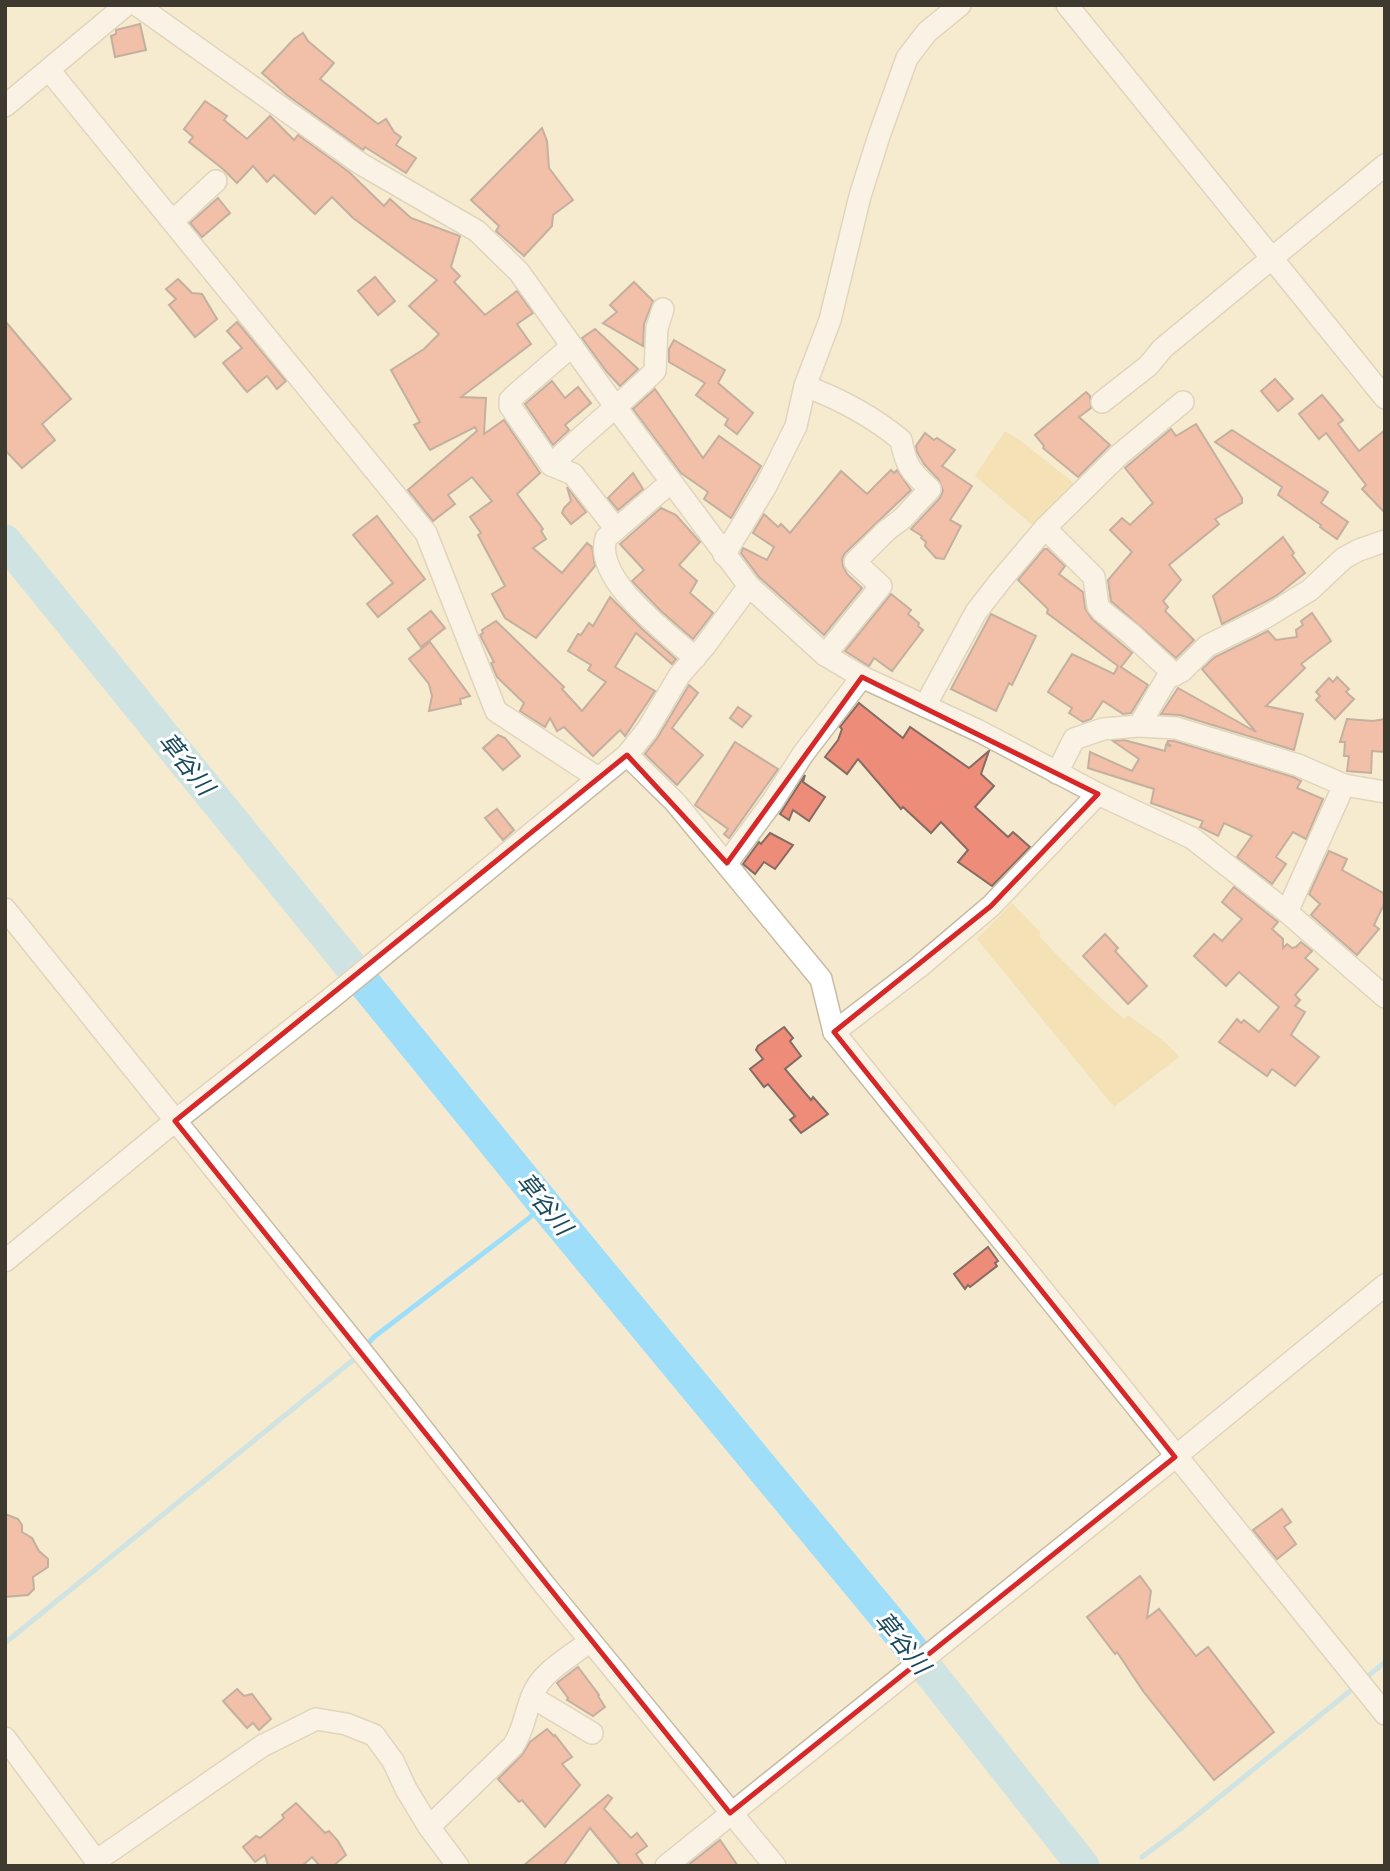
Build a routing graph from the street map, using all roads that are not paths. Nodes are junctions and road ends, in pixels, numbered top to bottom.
1 (126, 5) edge
2 (137, 5) edge
3 (960, 5) edge
4 (1067, 5) edge
5 (50, 70) junction
6 (5, 106) edge
7 (1385, 165) edge
8 (216, 181) dead end
9 (173, 221) junction
10 (1273, 257) junction
11 (663, 309) dead end
12 (572, 346) junction
13 (805, 386) junction
14 (1385, 398) edge
15 (1102, 402) dead end
16 (1183, 402) dead end
17 (617, 409) junction
18 (551, 465) junction
19 (671, 482) junction
20 (1045, 528) junction
21 (616, 529) junction
22 (1385, 541) edge
23 (724, 555) junction
24 (749, 586) junction
25 (825, 655) junction
26 (695, 658) junction
27 (1175, 675) junction
28 (862, 677) junction
29 (925, 706) junction
30 (1139, 726) junction
31 (627, 755) junction
32 (1057, 773) junction
33 (598, 778) junction
34 (1344, 785) junction
35 (1385, 792) edge
36 (1098, 794) junction
37 (727, 863) junction
38 (5, 909) edge
39 (1287, 912) junction
40 (1385, 997) edge
41 (834, 1032) junction
42 (175, 1121) junction
43 (5, 1261) edge
44 (1385, 1284) edge
45 (1175, 1457) junction
46 (590, 1641) junction
47 (531, 1697) junction
48 (1385, 1714) edge
49 (592, 1734) dead end
50 (5, 1738) edge
51 (730, 1813) junction
52 (429, 1827) junction
53 (98, 1863) edge
54 (458, 1866) edge
55 (666, 1866) edge
56 (775, 1866) edge

1 - 5 street
2 - 12 street
3 - 13 street
4 - 10 street
5 - 6 street
5 - 9 street
7 - 10 street
8 - 9 street
9 - 33 street
10 - 14 street
10 - 15 street
11 - 17 street
12 - 17 street
12 - 18 street
13 - 23 street
13 - 25 street
16 - 20 street
17 - 18 street
17 - 19 street
18 - 21 street
19 - 21 street
19 - 23 street
20 - 27 street
20 - 29 street
21 - 26 street
22 - 27 street
23 - 24 street
24 - 25 street
24 - 26 street
25 - 28 street
26 - 31 street
27 - 30 street
28 - 29 street
28 - 37 street
29 - 32 street
30 - 32 street
30 - 34 street
31 - 33 street
31 - 37 street
32 - 36 street
33 - 42 street
34 - 35 street
34 - 39 street
36 - 39 street
36 - 41 street
37 - 41 street
38 - 42 street
39 - 40 street
41 - 45 street
42 - 43 street
42 - 46 street
44 - 45 street
45 - 48 street
45 - 51 street
46 - 47 street
46 - 51 street
47 - 49 street
47 - 52 street
50 - 53 street
51 - 55 street
51 - 56 street
52 - 53 street
52 - 54 street

